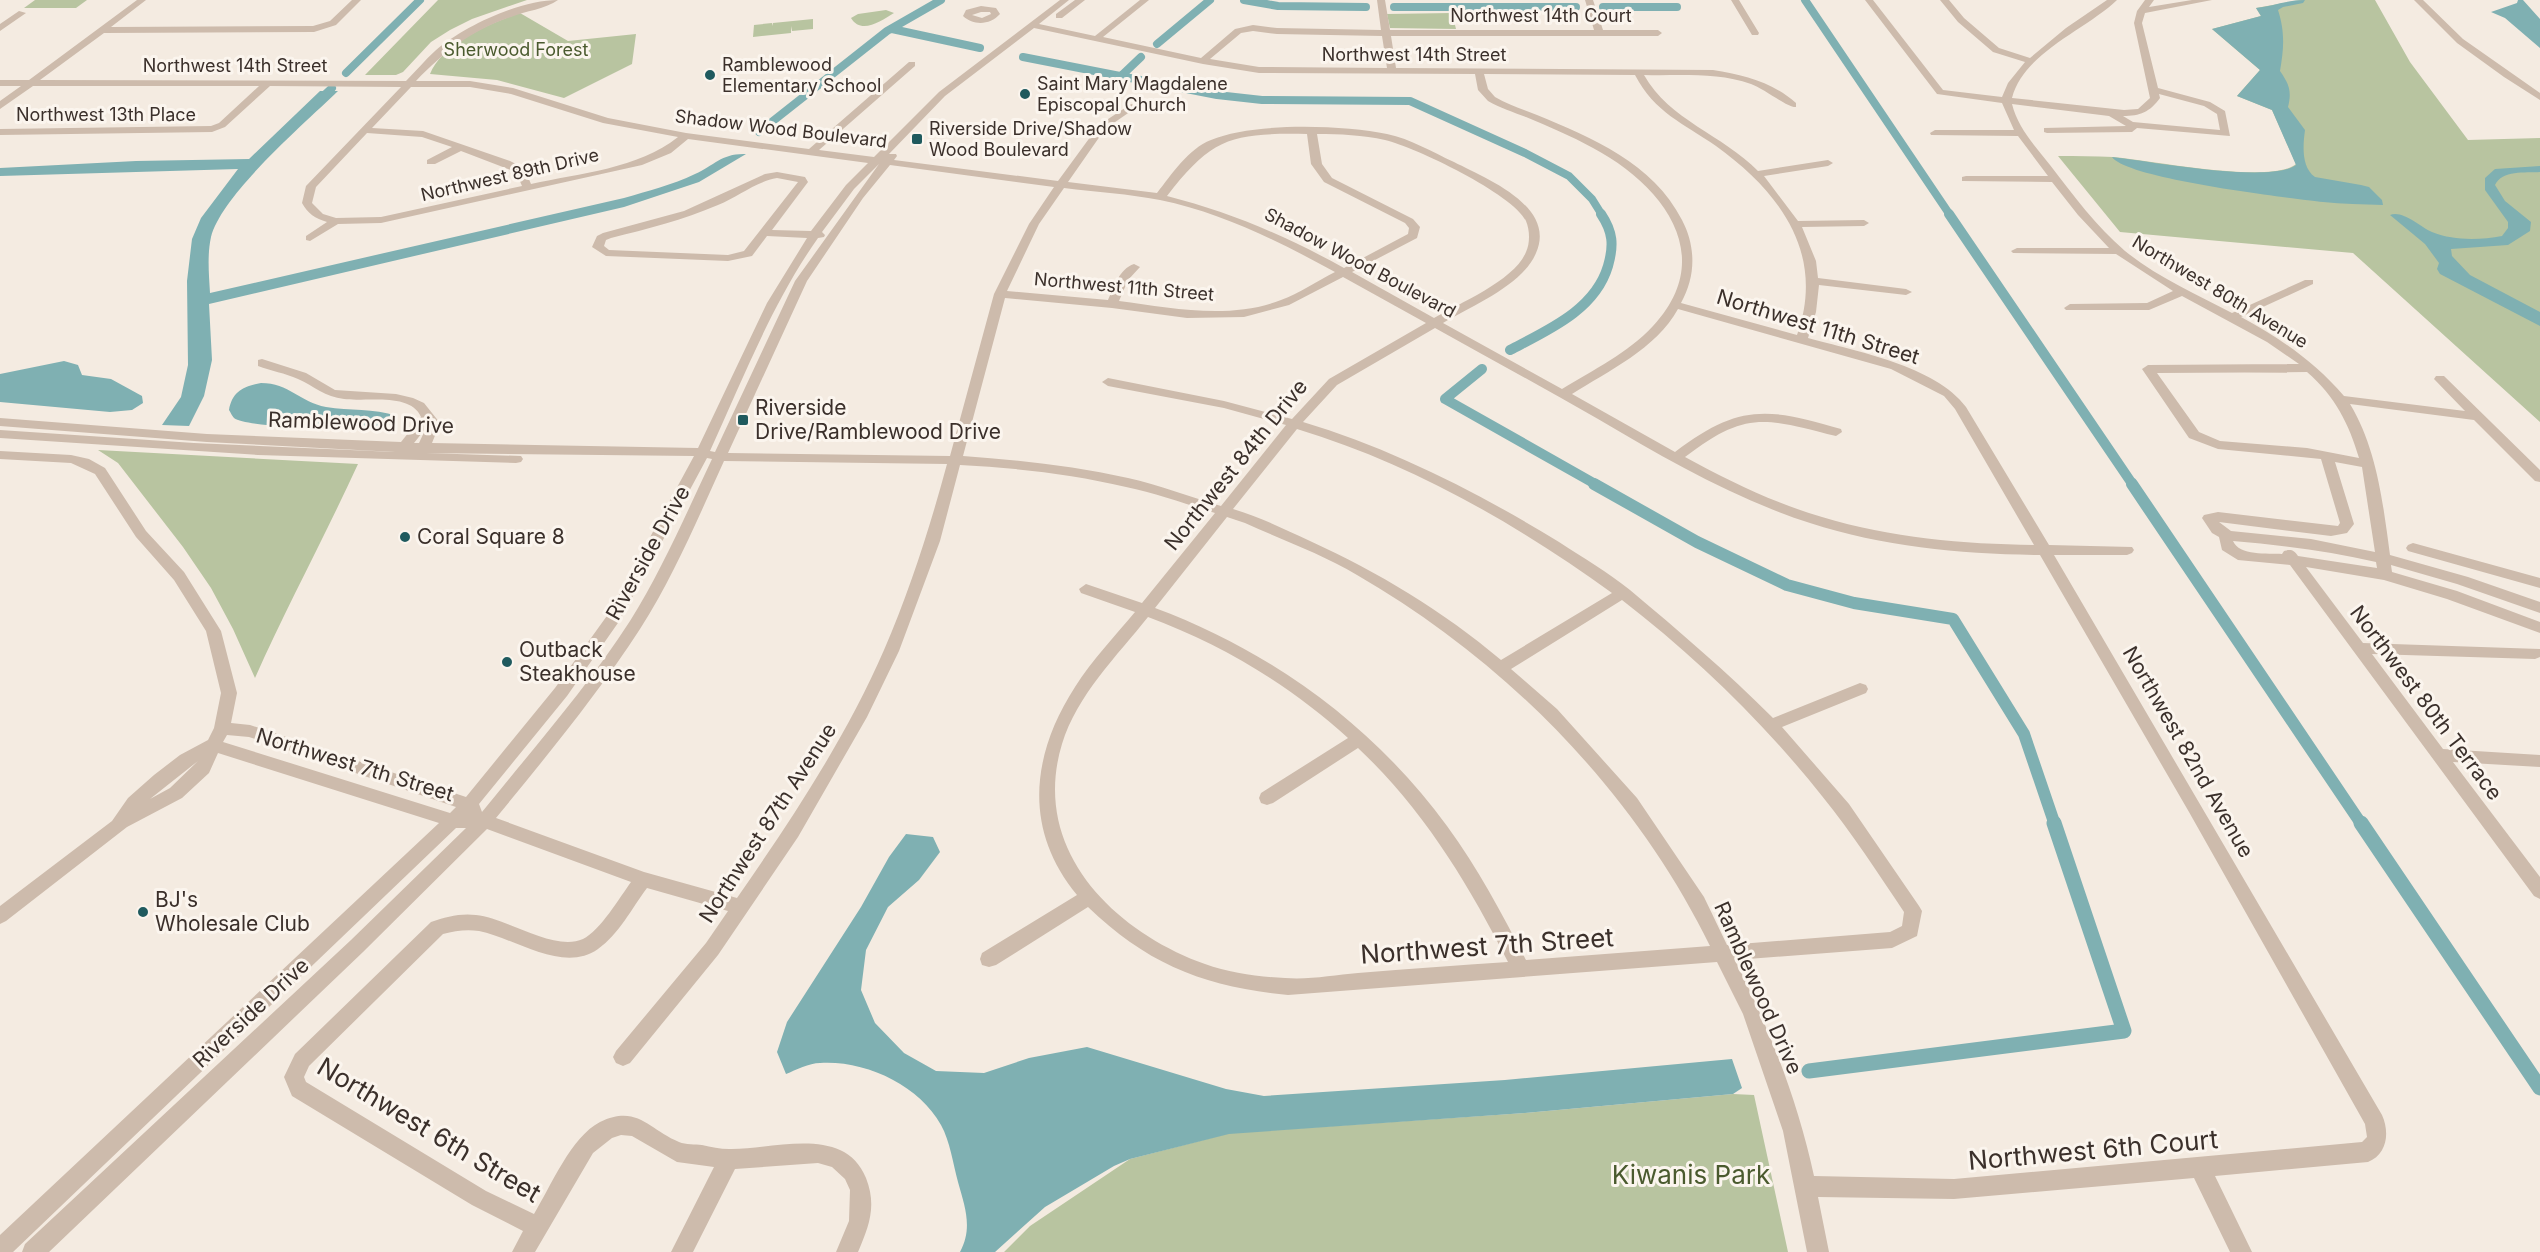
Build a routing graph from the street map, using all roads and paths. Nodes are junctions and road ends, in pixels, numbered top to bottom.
1 (141, 0) edge
2 (357, 0) edge
3 (554, 0) edge
4 (989, 0) edge
5 (1065, 0) edge
6 (1081, 0) edge
7 (1145, 0) edge
8 (1381, 0) edge
9 (1589, 0) edge
10 (1735, 0) edge
11 (1869, 0) edge
12 (1944, 0) edge
13 (2113, 0) edge
14 (2150, 0) edge
15 (2208, 0) edge
16 (2418, 0) edge
17 (976, 9) dead end
18 (2141, 11) junction
19 (22, 13) dead end
20 (1031, 25) junction
21 (0, 28) edge
22 (1043, 28) junction
23 (103, 30) junction
24 (1599, 32) junction
25 (1386, 33) junction
26 (1658, 33) dead end
27 (1755, 33) dead end
28 (1095, 39) junction
29 (1203, 61) junction
30 (2030, 61) junction
31 (912, 64) dead end
32 (1392, 71) junction
33 (1479, 72) junction
34 (1638, 73) junction
35 (268, 82) junction
36 (408, 82) junction
37 (0, 83) edge
38 (30, 83) junction
39 (470, 84) joint
40 (2153, 90) junction
41 (2540, 97) edge
42 (2006, 98) junction
43 (1793, 105) dead end
44 (0, 106) edge
45 (1131, 107) dead end
46 (2110, 113) junction
47 (2130, 126) junction
48 (364, 130) junction
49 (2047, 130) dead end
50 (0, 132) edge
51 (1312, 132) junction
52 (2021, 133) junction
53 (1935, 134) dead end
54 (686, 136) junction
55 (460, 147) junction
56 (812, 151) junction
57 (882, 161) junction
58 (431, 162) dead end
59 (1828, 163) dead end
60 (1756, 174) junction
61 (1966, 179) dead end
62 (2056, 179) junction
63 (1060, 184) junction
64 (528, 188) junction
65 (1160, 197) junction
66 (334, 221) junction
67 (1864, 223) dead end
68 (1795, 224) junction
69 (766, 230) junction
70 (815, 233) junction
71 (831, 234) junction
72 (310, 238) dead end
73 (2017, 251) dead end
74 (2117, 251) junction
75 (1134, 267) dead end
76 (1344, 273) junction
77 (1813, 281) junction
78 (2309, 282) dead end
79 (1906, 292) dead end
80 (2181, 292) junction
81 (1000, 294) junction
82 (1112, 304) junction
83 (1675, 305) junction
84 (2070, 308) dead end
85 (2232, 318) junction
86 (1435, 323) junction
87 (1801, 340) junction
88 (262, 363) dead end
89 (2310, 368) junction
90 (2440, 379) dead end
91 (1108, 382) dead end
92 (1947, 393) joint
93 (1563, 394) junction
94 (2340, 399) junction
95 (2476, 416) junction
96 (427, 418) junction
97 (0, 422) edge
98 (1295, 423) junction
99 (1836, 432) dead end
100 (0, 434) edge
101 (182, 442) junction
102 (404, 447) junction
103 (420, 453) junction
104 (0, 455) edge
105 (2327, 456) junction
106 (699, 457) junction
107 (720, 457) junction
108 (395, 458) junction
109 (1675, 458) junction
110 (954, 460) junction
111 (2366, 465) junction
112 (2540, 478) edge
113 (1226, 511) junction
114 (2228, 536) junction
115 (2281, 540) junction
116 (2413, 548) dead end
117 (2127, 550) dead end
118 (2043, 551) junction
119 (2383, 556) junction
120 (2292, 560) junction
121 (2385, 575) junction
122 (2540, 582) edge
123 (1086, 589) dead end
124 (1624, 592) junction
125 (2540, 608) edge
126 (1145, 609) junction
127 (2540, 628) edge
128 (2360, 648) junction
129 (2535, 653) dead end
130 (1503, 666) junction
131 (1860, 689) dead end
132 (1771, 725) junction
133 (222, 728) junction
134 (1358, 740) junction
135 (213, 745) junction
136 (2439, 755) junction
137 (2540, 761) edge
138 (1267, 798) dead end
139 (469, 805) junction
140 (454, 820) junction
141 (484, 821) junction
142 (643, 879) junction
143 (2537, 883) edge
144 (1089, 897) junction
145 (740, 908) junction
146 (0, 916) edge
147 (1725, 953) junction
148 (990, 959) dead end
149 (1521, 969) junction
150 (623, 1057) dead end
151 (2377, 1139) joint
152 (729, 1160) junction
153 (2200, 1167) junction
154 (1806, 1186) junction
155 (538, 1227) junction
156 (0, 1250) edge
157 (33, 1252) edge
158 (523, 1252) edge
159 (682, 1252) edge
160 (847, 1252) edge
161 (1818, 1252) edge
162 (2241, 1252) edge

1 - 23 street
2 - 23 street
3 - 36 street
4 - 17 street
5 - 20 street, Riverside Drive
6 - 22 street, Riverside Drive
7 - 28 street
8 - 25 street
9 - 24 street
10 - 27 street
11 - 42 street
12 - 30 street
13 - 30 street
14 - 18 street
15 - 18 street
16 - 41 street
18 - 40 street
19 - 21 street
20 - 22 street, Northwest 14th Street
20 - 57 street, Riverside Drive
22 - 28 street, Northwest 14th Street
22 - 57 street, Riverside Drive
23 - 38 street
24 - 25 street, Northwest 14th Court
24 - 26 street, Northwest 14th Court
25 - 29 street, Northwest 14th Court
25 - 32 street
28 - 29 street, Northwest 14th Street
29 - 32 street, Northwest 14th Street
30 - 42 street
31 - 56 street
32 - 33 street, Northwest 14th Street
33 - 34 street, Northwest 14th Street
33 - 83 street
34 - 43 street, Northwest 14th Street
34 - 60 street
35 - 36 street, Northwest 14th Street
35 - 38 street, Northwest 14th Street
35 - 50 street, Northwest 13th Place
36 - 39 street, Northwest 14th Street
36 - 48 street
37 - 38 street, Northwest 14th Street
38 - 44 street
39 - 54 street, Shadow Wood Boulevard
40 - 46 street
40 - 47 street
42 - 46 street
42 - 52 street, Northwest 80th Avenue
45 - 63 street, Northwest 87th Avenue
46 - 47 street
47 - 49 street
48 - 55 street
48 - 66 street
51 - 65 street, Northwest 84th Drive
51 - 76 street, Northwest 11th Street
51 - 86 street, Northwest 84th Drive
52 - 53 street
52 - 62 street, Northwest 80th Avenue
54 - 56 street, Shadow Wood Boulevard
54 - 64 street, Northwest 89th Drive
55 - 58 street
55 - 64 street
56 - 57 street, Shadow Wood Boulevard
57 - 63 street, Shadow Wood Boulevard
57 - 70 street, Riverside Drive
57 - 71 street, Riverside Drive
59 - 60 street
60 - 68 street
61 - 62 street
62 - 74 street, Northwest 80th Avenue
63 - 65 street, Shadow Wood Boulevard
63 - 81 street, Northwest 87th Avenue
64 - 66 street, Northwest 89th Drive
65 - 76 street, Shadow Wood Boulevard
66 - 72 street
67 - 68 street
68 - 77 street
69 - 69 street
69 - 70 street
70 - 71 street
70 - 106 street, Riverside Drive
71 - 107 street, Riverside Drive
73 - 74 street
74 - 80 street, Northwest 80th Avenue
75 - 82 street
76 - 82 street, Northwest 11th Street
76 - 86 street, Shadow Wood Boulevard
77 - 79 street
77 - 87 street
78 - 85 street
80 - 84 street
80 - 85 street, Northwest 80th Avenue
81 - 82 street, Northwest 11th Street
81 - 110 street, Northwest 87th Avenue
83 - 87 street, Northwest 11th Street
83 - 93 street
85 - 89 street, Northwest 80th Avenue
86 - 93 street, Shadow Wood Boulevard
86 - 98 street, Northwest 84th Drive
87 - 92 street, Northwest 11th Street
88 - 96 street
89 - 94 street, Northwest 80th Avenue
89 - 105 street
90 - 95 street
91 - 98 street
92 - 118 street, Northwest 82nd Avenue
93 - 109 street, Shadow Wood Boulevard
94 - 95 street
94 - 111 street, Northwest 80th Avenue
95 - 112 street
96 - 102 street
96 - 103 street
97 - 101 street, Ramblewood Drive
98 - 113 street, Northwest 84th Drive
98 - 124 street
99 - 109 street
100 - 101 street, Ramblewood Drive
101 - 102 street, Ramblewood Drive
101 - 108 street, Ramblewood Drive
102 - 103 street, Ramblewood Drive
102 - 108 street
103 - 106 street, Ramblewood Drive
103 - 108 street, Ramblewood Drive
104 - 133 street
105 - 111 street
105 - 114 street
106 - 107 street, Ramblewood Drive
106 - 139 street, Riverside Drive
107 - 110 street, Ramblewood Drive
107 - 141 street, Riverside Drive
109 - 118 street, Shadow Wood Boulevard
110 - 113 street, Ramblewood Drive
110 - 145 street, Northwest 87th Avenue
111 - 119 street, Northwest 80th Avenue
113 - 126 street, Northwest 84th Drive
113 - 130 street, Ramblewood Drive
114 - 115 street
114 - 120 street
115 - 119 street
115 - 120 street, Northwest 80th Terrace
116 - 122 street
117 - 118 street, Shadow Wood Boulevard
118 - 151 street, Northwest 82nd Avenue
119 - 121 street, Northwest 80th Avenue
119 - 125 street
120 - 121 street
120 - 128 street, Northwest 80th Terrace
121 - 127 street
123 - 126 street
124 - 130 street
124 - 132 street
126 - 134 street
126 - 144 street, Northwest 84th Drive
128 - 129 street
128 - 136 street, Northwest 80th Terrace
130 - 147 street, Ramblewood Drive
131 - 132 street
132 - 147 street, Northwest 7th Street
133 - 135 street
133 - 139 street, Northwest 7th Street
134 - 138 street
134 - 149 street
135 - 140 street, Northwest 7th Street
135 - 146 street
136 - 137 street
136 - 143 street, Northwest 80th Terrace
139 - 140 street, Riverside Drive
139 - 141 street, Northwest 7th Street
140 - 141 street, Northwest 7th Street
140 - 156 street, Riverside Drive
141 - 142 street, Northwest 7th Street
141 - 157 street, Riverside Drive
142 - 145 street, Northwest 7th Street
142 - 155 street, Northwest 6th Street
144 - 148 street
144 - 149 street, Northwest 7th Street
145 - 150 street, Northwest 87th Avenue
147 - 149 street, Northwest 7th Street
147 - 154 street, Ramblewood Drive
151 - 153 street, Northwest 6th Court
152 - 155 street
152 - 159 street
152 - 160 street
153 - 154 street, Northwest 6th Court
153 - 162 street
154 - 161 street, Ramblewood Drive
155 - 158 street

